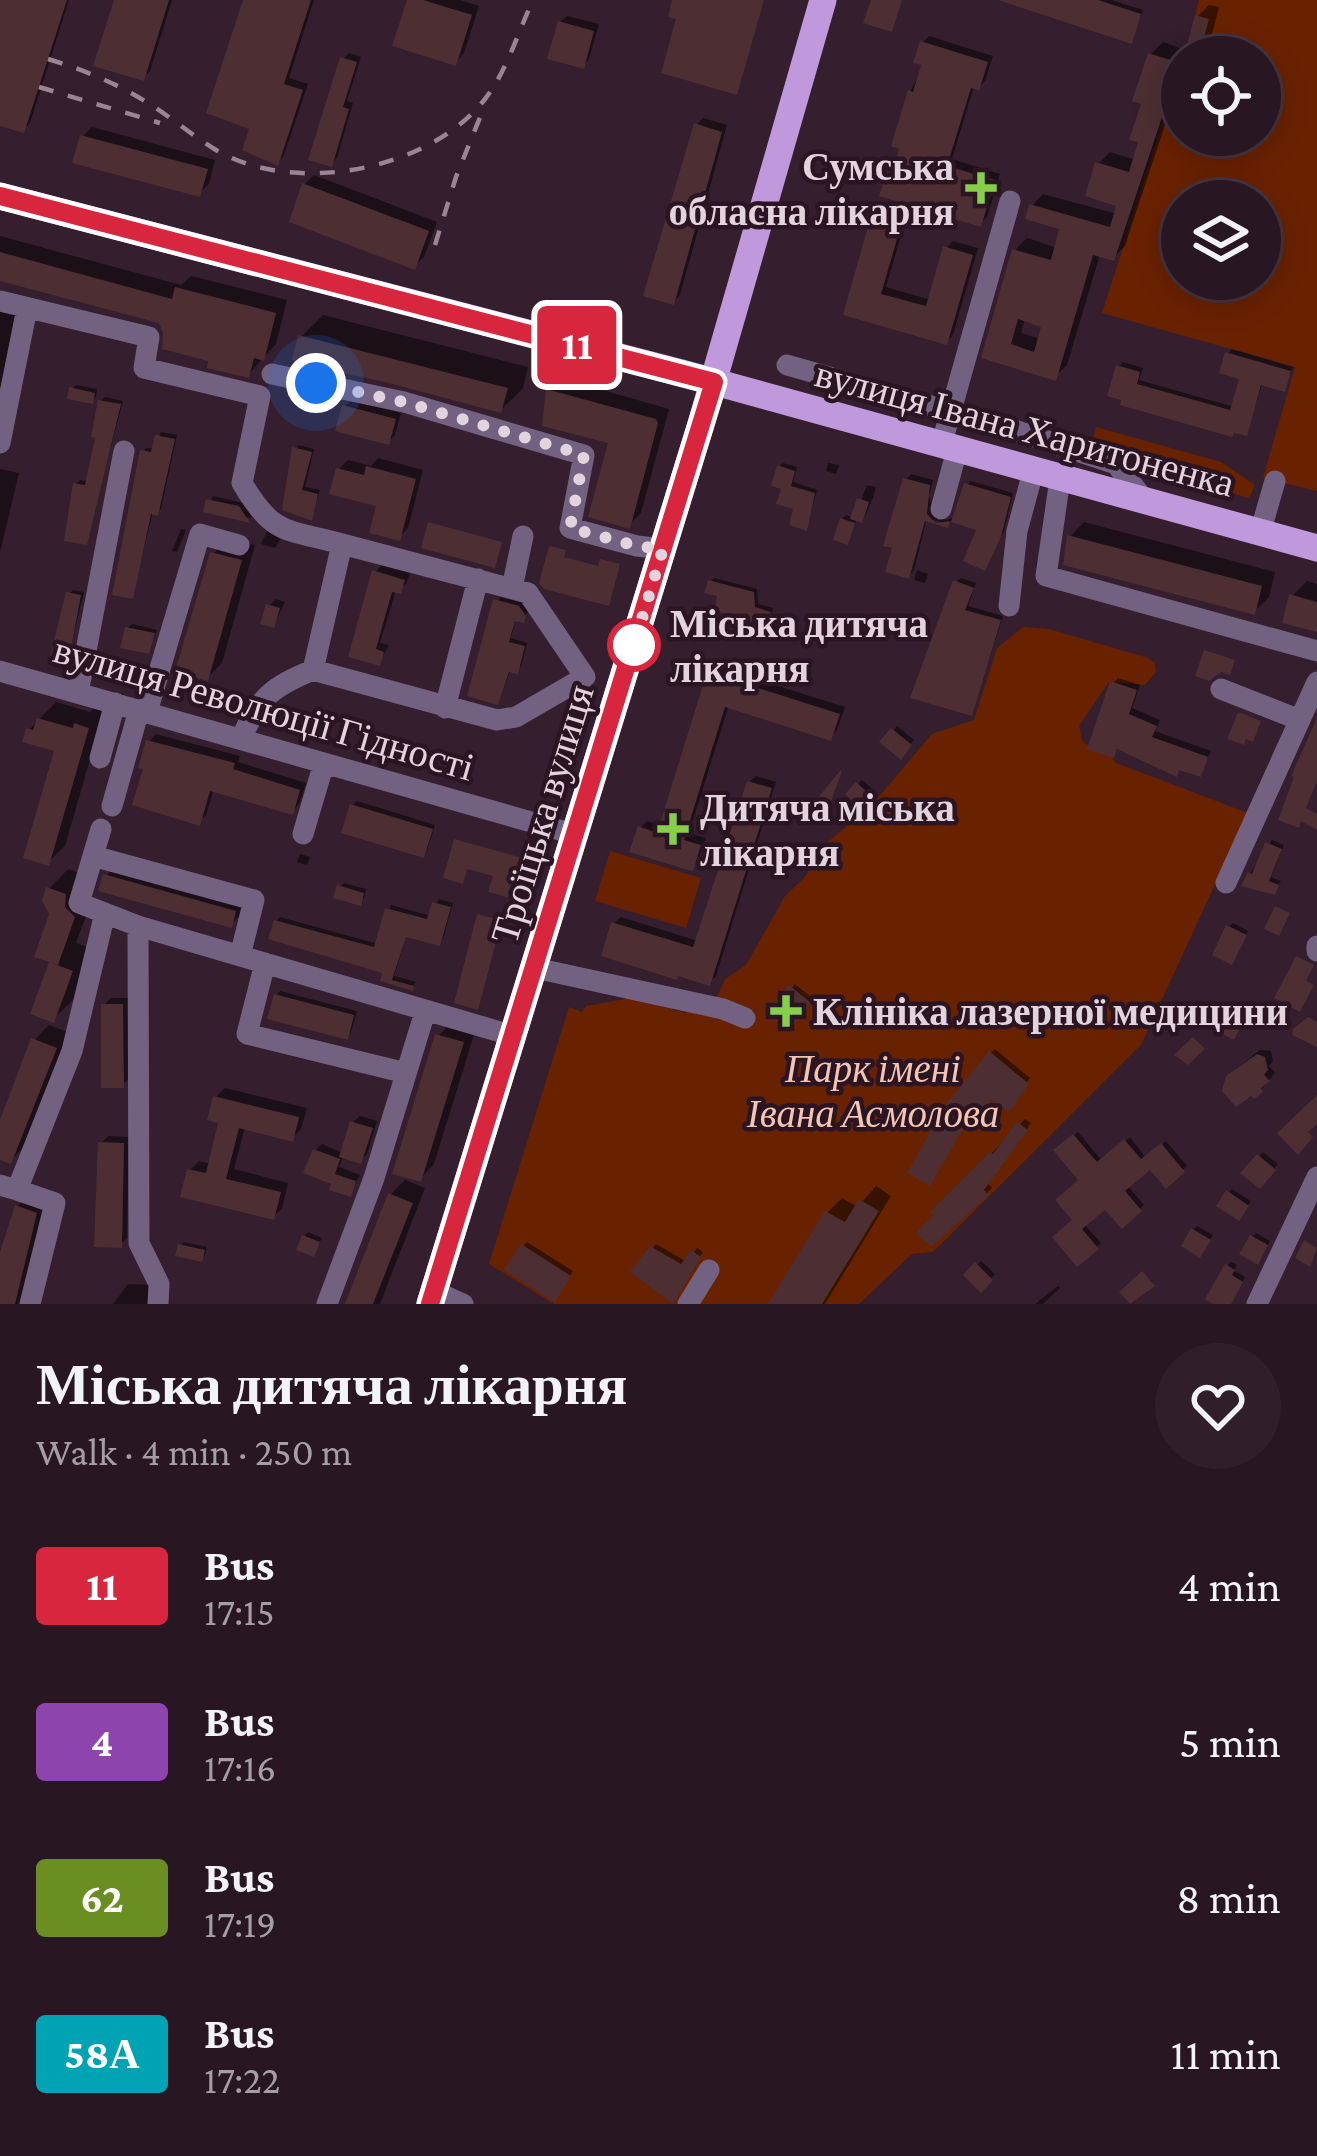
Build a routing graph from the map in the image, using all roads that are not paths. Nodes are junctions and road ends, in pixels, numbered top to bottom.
1 (823, 0) edge
2 (0, 196) edge
3 (1010, 201) dead end
4 (0, 301) edge
5 (28, 308) junction
6 (787, 365) dead end
7 (272, 374) dead end
8 (714, 382) junction
9 (951, 410) junction
10 (0, 443) edge
11 (949, 448) junction
12 (124, 451) dead end
13 (1046, 476) junction
14 (1275, 481) dead end
15 (1146, 503) junction
16 (941, 508) dead end
17 (1260, 533) junction
18 (524, 536) dead end
19 (342, 544) junction
20 (239, 545) dead end
21 (1317, 548) edge
22 (663, 549) junction
23 (478, 579) junction
24 (512, 588) junction
25 (1009, 606) dead end
26 (1317, 651) edge
27 (0, 670) edge
28 (314, 670) junction
29 (1317, 682) edge
30 (1221, 689) dead end
31 (78, 692) junction
32 (116, 703) junction
33 (445, 708) junction
34 (143, 711) junction
35 (1300, 720) junction
36 (241, 739) junction
37 (100, 758) dead end
38 (324, 763) junction
39 (112, 806) dead end
40 (101, 829) dead end
41 (303, 834) dead end
42 (577, 835) junction
43 (93, 856) junction
44 (1226, 884) dead end
45 (105, 913) junction
46 (138, 926) junction
47 (240, 956) junction
48 (265, 963) junction
49 (535, 968) junction
50 (425, 1012) junction
51 (746, 1018) dead end
52 (514, 1036) junction
53 (406, 1072) junction
54 (1316, 1184) edge
55 (9, 1188) edge
56 (709, 1270) dead end
57 (432, 1298) edge
58 (30, 1304) edge
59 (158, 1304) edge
60 (327, 1304) edge
61 (463, 1304) edge
62 (688, 1304) edge
63 (1257, 1304) edge

1 - 8 main road, Троїцька вулиця
2 - 8 main road, вулиця Івана Харитоненка
3 - 9 street
4 - 5 street
5 - 10 street
5 - 19 street
6 - 9 street
7 - 22 street
8 - 11 main road, вулиця Івана Харитоненка
8 - 22 main road, Троїцька вулиця
9 - 11 street
9 - 15 street
11 - 13 main road, вулиця Івана Харитоненка
11 - 16 street
12 - 31 street
13 - 15 main road, вулиця Івана Харитоненка
13 - 25 street
13 - 26 street
14 - 17 street
15 - 17 main road, вулиця Івана Харитоненка
17 - 21 main road, вулиця Івана Харитоненка
18 - 24 street
19 - 23 street
19 - 28 street
20 - 34 street
22 - 42 main road, Троїцька вулиця
23 - 24 street
23 - 33 street
24 - 33 street
27 - 31 street, вулиця Революції Гідності
28 - 33 street
28 - 36 street
29 - 35 street
30 - 35 street
31 - 32 street, вулиця Революції Гідності
32 - 34 street, вулиця Революції Гідності
32 - 37 street
34 - 36 street, вулиця Революції Гідності
34 - 39 street
35 - 44 street
36 - 38 street, вулиця Революції Гідності
38 - 41 street
38 - 42 street, вулиця Революції Гідності
40 - 43 street
42 - 49 main road, Троїцька вулиця
43 - 45 street
43 - 47 street
45 - 46 street
45 - 55 street
46 - 47 street
46 - 59 street
47 - 48 street
48 - 50 street
48 - 53 street
49 - 51 street
49 - 52 main road, Троїцька вулиця
50 - 52 street
50 - 53 street
52 - 57 main road, Троїцька вулиця
53 - 60 street
54 - 63 street
55 - 58 street
56 - 62 street
57 - 61 street

